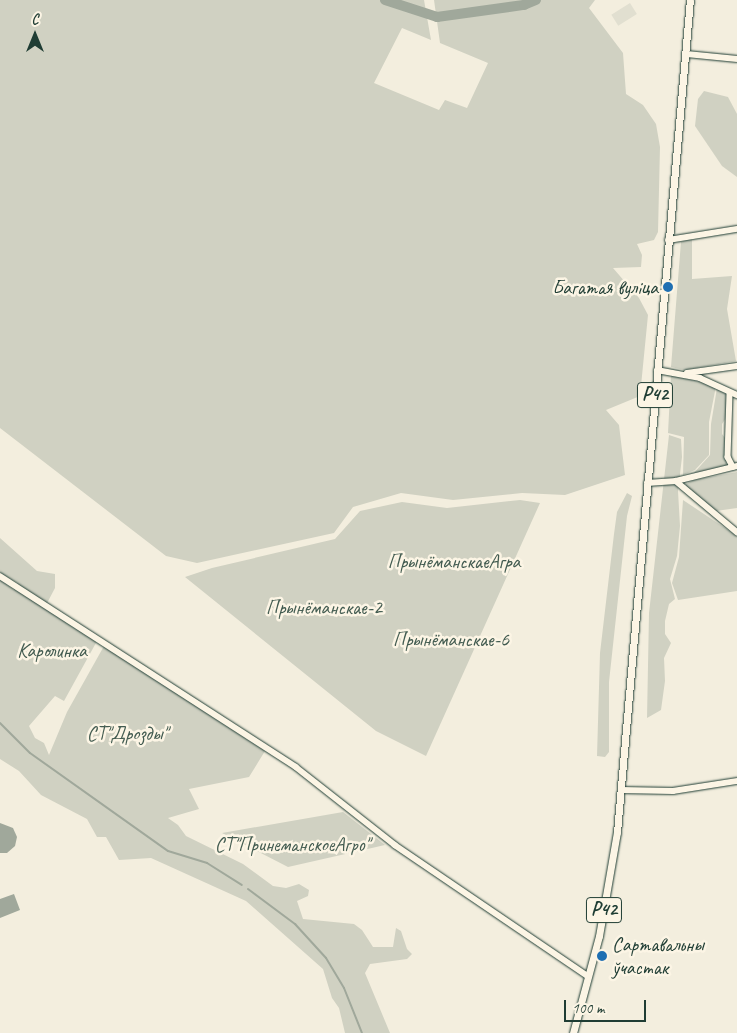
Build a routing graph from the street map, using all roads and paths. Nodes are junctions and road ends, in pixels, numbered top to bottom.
1 (690, 0) edge
2 (694, 54) junction
3 (737, 59) edge
4 (737, 229) edge
5 (668, 240) junction
6 (737, 366) edge
7 (657, 370) junction
8 (684, 373) junction
9 (734, 394) edge
10 (735, 467) edge
11 (676, 482) junction
12 (648, 483) junction
13 (737, 532) edge
14 (0, 576) edge
15 (737, 781) edge
16 (621, 790) junction
17 (588, 976) junction
18 (573, 1033) edge

1 - 2 main road, Р42
2 - 3 street
2 - 5 main road, Р42
4 - 5 street
5 - 7 main road, Р42
6 - 8 street
7 - 8 street
7 - 12 main road, Р42
8 - 9 street
9 - 10 street
10 - 11 street
11 - 12 street
11 - 13 street
12 - 16 main road, Р42
14 - 17 street
15 - 16 street
16 - 17 main road, Р42
17 - 18 main road, Р42

